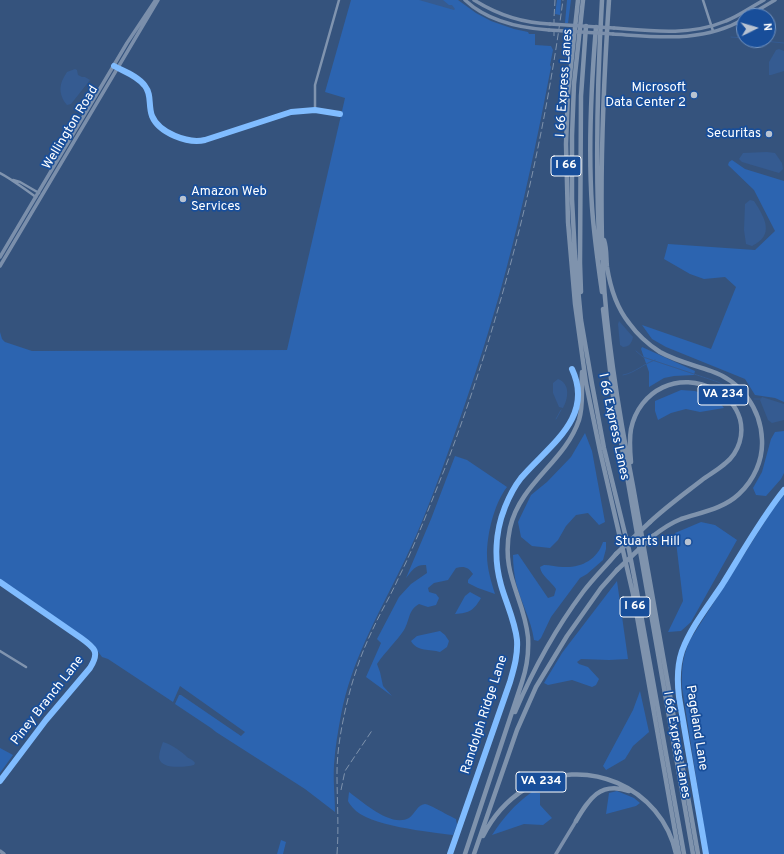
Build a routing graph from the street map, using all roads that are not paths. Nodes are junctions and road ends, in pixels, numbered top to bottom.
1 (157, 0) edge
2 (339, 0) edge
3 (465, 0) edge
4 (474, 0) edge
5 (578, 0) edge
6 (583, 0) edge
7 (602, 0) edge
8 (609, 0) edge
9 (703, 0) edge
10 (764, 0) edge
11 (776, 0) edge
12 (762, 8) edge
13 (736, 23) edge
14 (586, 26) junction
15 (711, 26) junction
16 (596, 27) junction
17 (713, 31) junction
18 (585, 34) junction
19 (595, 34) junction
20 (114, 66) junction
21 (118, 68) junction
22 (315, 110) junction
23 (340, 114) dead end
24 (0, 173) edge
25 (13, 180) junction
26 (38, 192) junction
27 (43, 195) junction
28 (36, 197) junction
29 (40, 200) junction
30 (602, 236) junction
31 (0, 257) edge
32 (0, 266) edge
33 (602, 292) junction
34 (586, 353) junction
35 (583, 362) junction
36 (572, 369) dead end
37 (633, 486) junction
38 (784, 490) edge
39 (0, 582) edge
40 (0, 651) edge
41 (26, 667) dead end
42 (497, 758) junction
43 (0, 781) edge
44 (636, 794) junction
45 (576, 821) joint
46 (0, 851) edge
47 (4, 854) edge
48 (450, 854) edge
49 (465, 854) edge
50 (475, 854) edge
51 (556, 854) edge
52 (676, 854) edge
53 (679, 854) edge
54 (684, 854) edge
55 (693, 854) edge
56 (698, 854) edge
57 (706, 854) edge

1 - 20 main road, Wellington Road
1 - 21 main road, Wellington Road
2 - 22 street
3 - 18 main road, bridge
4 - 14 main road, bridge
5 - 35 highway, I 66
6 - 34 highway, I 66 Express Lanes
7 - 33 highway
8 - 30 highway, I 66
9 - 15 street
10 - 15 main road
11 - 12 main road
13 - 17 main road
14 - 16 main road, bridge
14 - 18 highway, bridge
15 - 16 main road, bridge
15 - 17 street
16 - 19 highway, bridge
17 - 19 main road, bridge
18 - 19 main road, bridge
18 - 34 highway
19 - 33 highway
20 - 21 street
20 - 26 main road, Wellington Road
21 - 22 street
21 - 27 main road, Wellington Road
22 - 23 street
24 - 25 street
25 - 26 street
25 - 28 street
26 - 27 street
26 - 28 main road, Wellington Road
27 - 29 main road, Wellington Road
28 - 29 street
28 - 31 main road, Wellington Road
29 - 32 main road, Wellington Road
30 - 37 highway, I 66
30 - 50 highway, bridge
33 - 55 highway, I 66 Express Lanes
34 - 54 highway, I 66 Express Lanes
35 - 42 highway
35 - 53 highway, I 66
36 - 48 street, Randolph Ridge Lane
37 - 42 highway, VA 234, bridge
37 - 56 highway, I 66
38 - 57 street, Pageland Lane
39 - 43 street, Piney Branch Lane
40 - 41 street
42 - 49 highway, VA 234
44 - 45 highway
44 - 50 highway, VA 234
44 - 52 highway, VA 234
45 - 51 main road
46 - 47 main road

